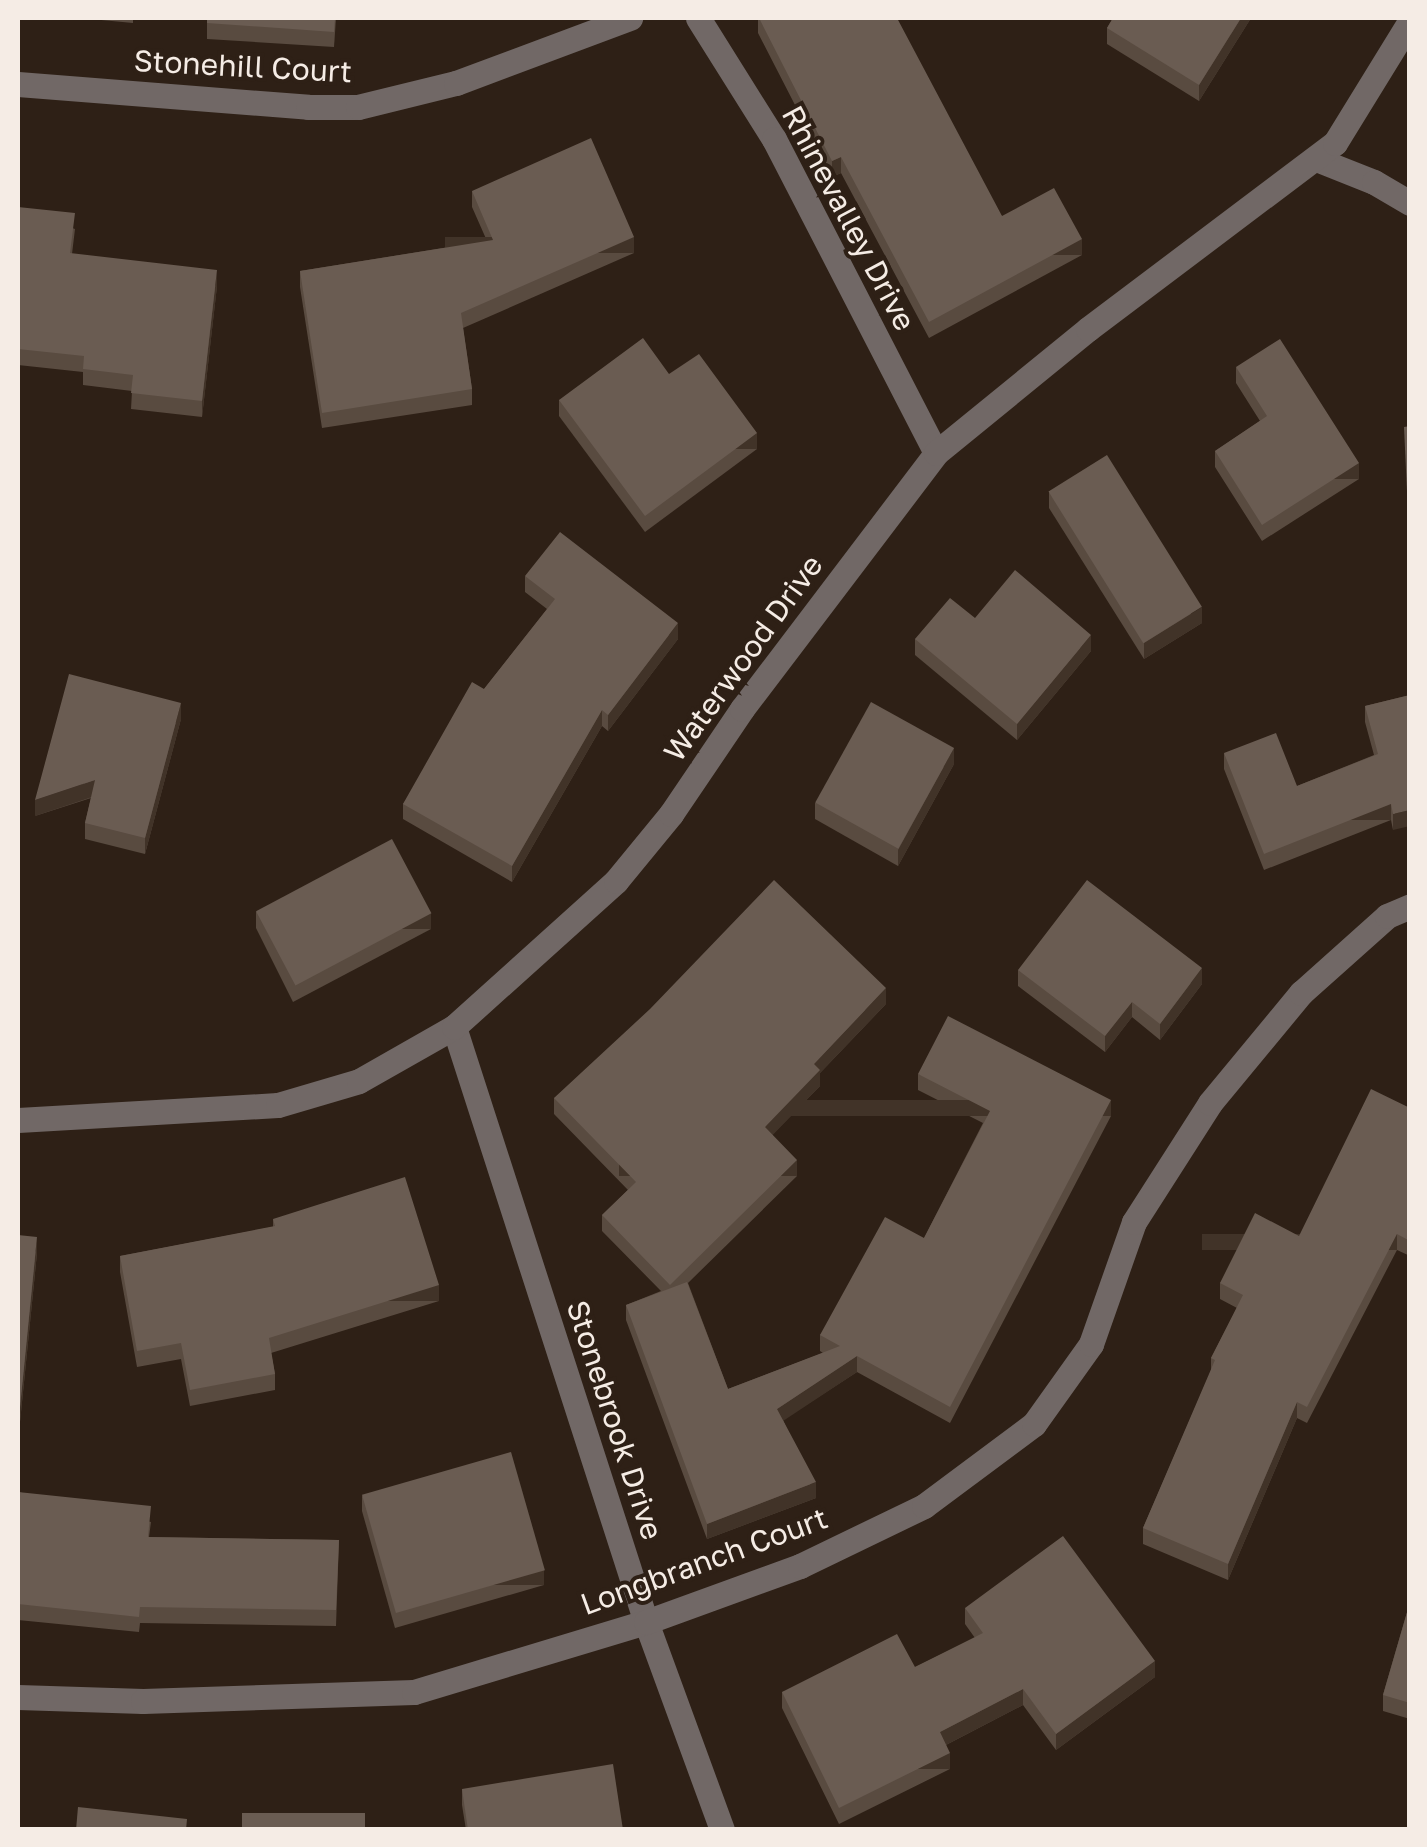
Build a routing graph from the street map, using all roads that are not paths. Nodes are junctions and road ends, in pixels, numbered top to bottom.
1 (630, 18) edge
2 (698, 18) edge
3 (1410, 21) edge
4 (18, 84) edge
5 (1316, 159) junction
6 (1410, 203) edge
7 (936, 453) junction
8 (1410, 906) edge
9 (454, 1028) junction
10 (18, 1120) edge
11 (646, 1622) junction
12 (18, 1696) edge
13 (722, 1830) edge

1 - 4 street, Stonehill Court
2 - 7 street, Rhinevalley Drive
3 - 5 street, Waterwood Drive
5 - 6 street
5 - 7 street, Waterwood Drive
7 - 9 street, Waterwood Drive
8 - 11 street, Longbranch Court
9 - 10 street, Waterwood Drive
9 - 11 street, Stonebrook Drive
11 - 12 street, Longbranch Court
11 - 13 street, Stonebrook Drive

